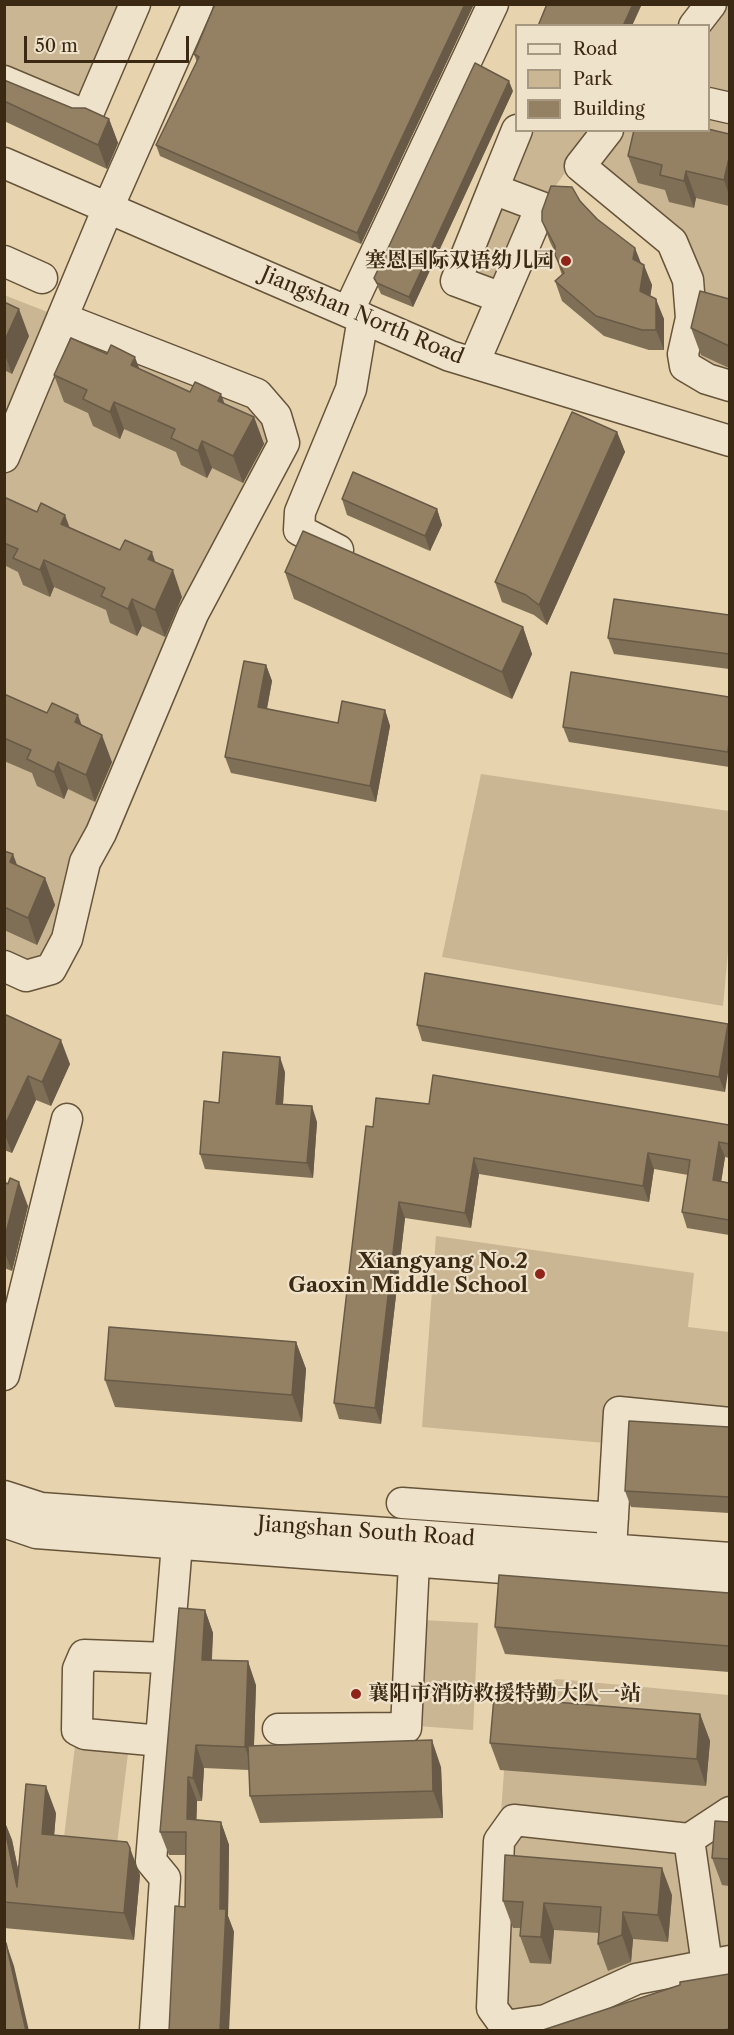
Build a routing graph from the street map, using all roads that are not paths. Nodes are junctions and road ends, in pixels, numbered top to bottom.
1 (135, 4) edge
2 (198, 4) edge
3 (493, 4) edge
4 (711, 4) edge
5 (696, 24) edge
6 (4, 81) edge
7 (710, 103) edge
8 (729, 108) edge
9 (516, 132) edge
10 (606, 132) edge
11 (4, 164) edge
12 (493, 189) junction
13 (108, 208) junction
14 (4, 261) edge
15 (42, 278) dead end
16 (502, 298) junction
17 (355, 315) junction
18 (62, 318) junction
19 (474, 363) junction
20 (729, 386) edge
21 (729, 441) edge
22 (4, 457) edge
23 (366, 562) edge
24 (4, 966) edge
25 (67, 1119) dead end
26 (12, 1314) edge
27 (4, 1375) edge
28 (729, 1423) edge
29 (4, 1496) edge
30 (402, 1503) dead end
31 (613, 1518) junction
32 (4, 1522) edge
33 (177, 1544) junction
34 (611, 1550) junction
35 (729, 1558) edge
36 (414, 1562) junction
37 (729, 1585) edge
38 (167, 1658) junction
39 (278, 1729) dead end
40 (161, 1741) junction
41 (729, 1812) edge
42 (689, 1839) junction
43 (718, 1963) edge
44 (155, 2031) edge

1 - 6 street
2 - 13 street
3 - 17 street
4 - 5 street
7 - 8 street
9 - 12 street
10 - 20 street
11 - 13 street, Jiangshan North Road
12 - 16 street
12 - 16 street
13 - 17 street, Jiangshan North Road
13 - 18 street
14 - 15 street
16 - 19 street
17 - 19 street, Jiangshan North Road
17 - 23 street
18 - 22 street
18 - 24 street
19 - 21 street, Jiangshan North Road
25 - 26 street
26 - 27 street
28 - 31 street
29 - 34 street, Jiangshan South Road
30 - 31 street
31 - 34 street
32 - 33 street, Jiangshan South Road
33 - 36 street, Jiangshan South Road
33 - 38 street
34 - 35 street, Jiangshan South Road
36 - 37 street, Jiangshan South Road
36 - 39 street
38 - 40 street
38 - 40 street
40 - 44 street
41 - 42 street
42 - 43 street
42 - 43 street

